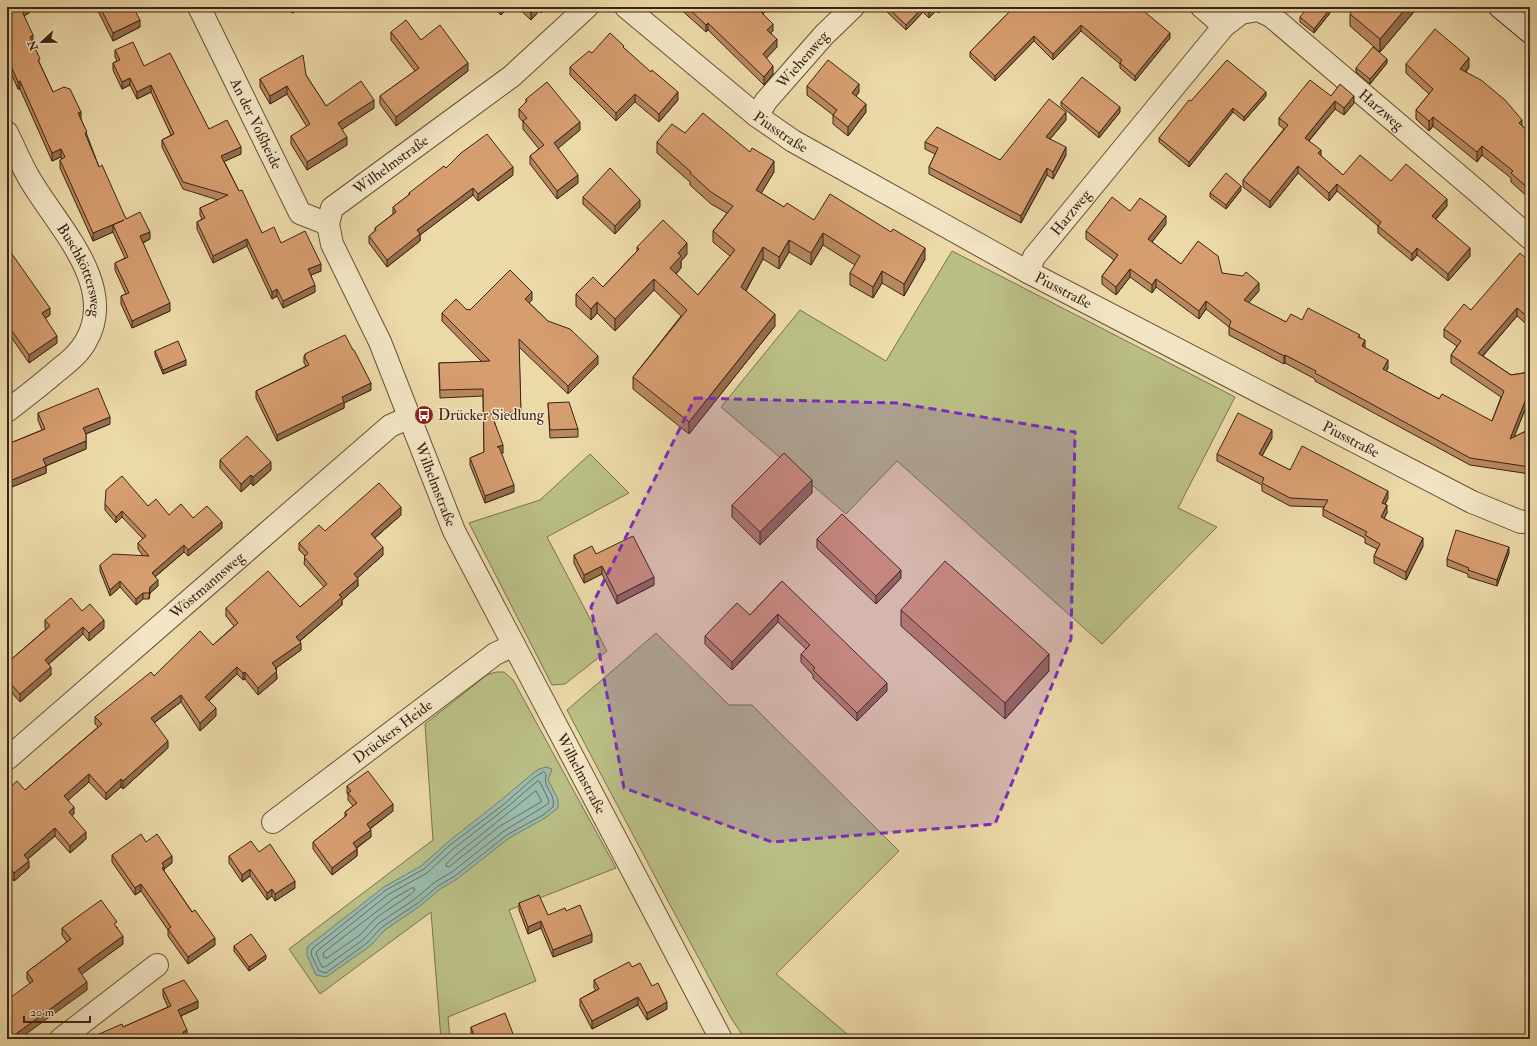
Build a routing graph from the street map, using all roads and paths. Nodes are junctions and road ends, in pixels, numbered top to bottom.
1 (199, 7) edge
2 (586, 7) edge
3 (626, 7) edge
4 (854, 7) edge
5 (1202, 7) edge
6 (1500, 7) edge
7 (1224, 26) junction
8 (1530, 32) edge
9 (757, 116) junction
10 (7, 133) edge
11 (328, 224) junction
12 (1530, 238) edge
13 (1028, 272) junction
14 (7, 411) edge
15 (410, 417) junction
16 (1530, 521) edge
17 (514, 645) junction
18 (7, 759) edge
19 (273, 822) dead end
20 (158, 965) dead end
21 (61, 1039) edge
22 (721, 1039) edge

1 - 11 street, An der Voßheide
2 - 11 street, Wilhelmstraße
3 - 9 street, Piusstraße
4 - 9 street, Wiehenweg
5 - 7 street
6 - 8 street
7 - 12 street, Harzweg
7 - 13 street, Harzweg
9 - 13 street, Piusstraße
10 - 14 street, Buschköttersweg
11 - 15 street, Wilhelmstraße
13 - 16 street, Piusstraße
15 - 17 street, Wilhelmstraße
15 - 18 street, Wöstmannsweg
17 - 19 street, Drückers Heide
17 - 22 street, Wilhelmstraße
20 - 21 street

